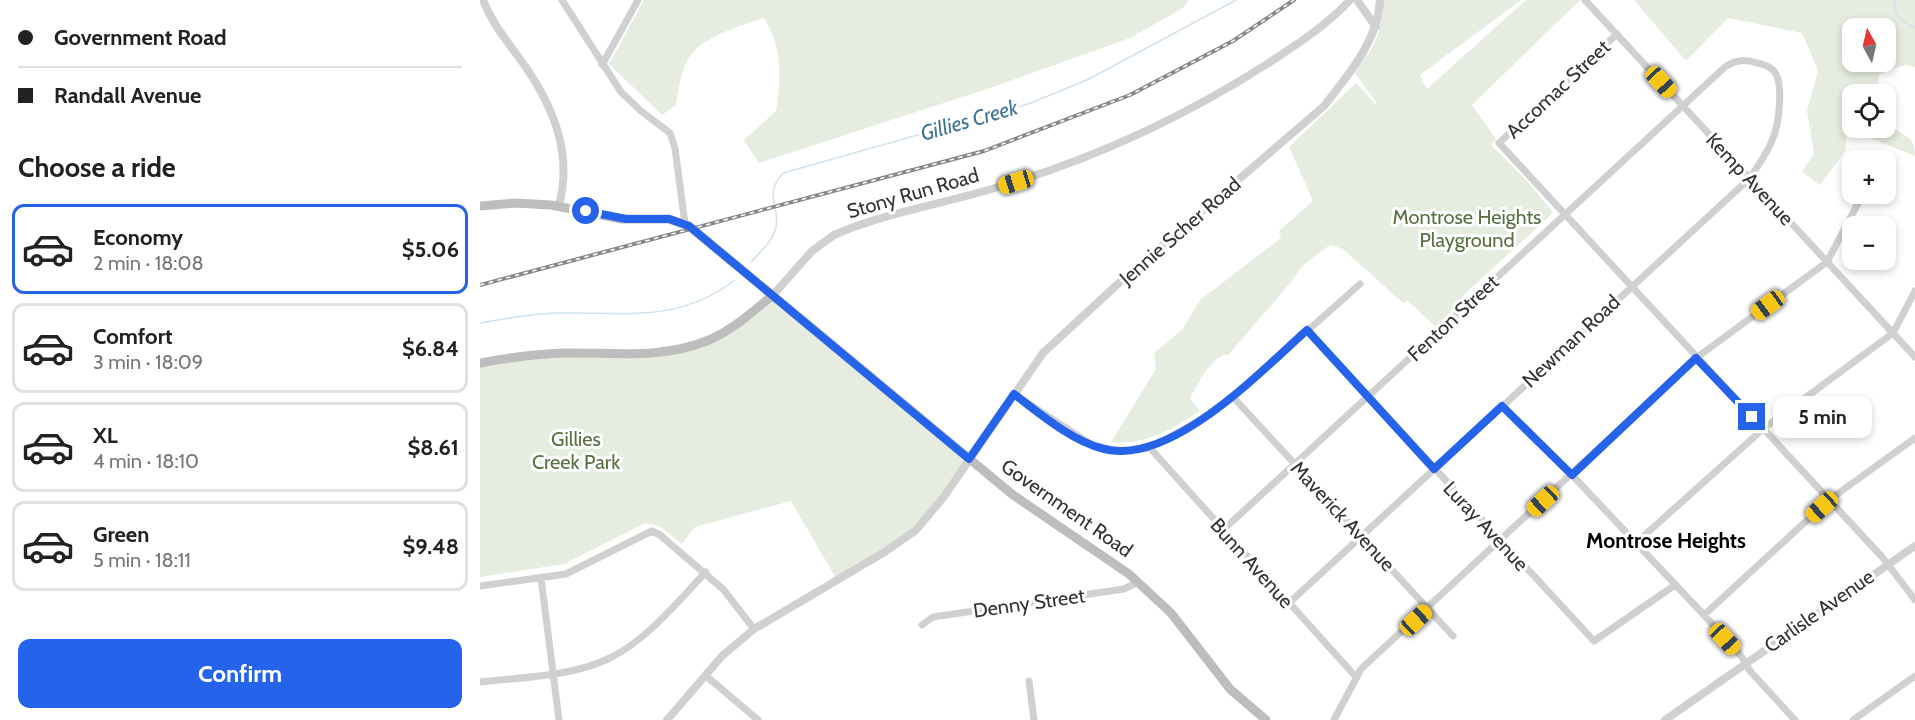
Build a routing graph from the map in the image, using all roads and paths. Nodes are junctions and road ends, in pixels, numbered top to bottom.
1 (483, 0) edge
2 (562, 0) edge
3 (638, 0) edge
4 (1350, 0) edge
5 (1357, 0) edge
6 (1380, 0) edge
7 (1585, 0) edge
8 (1377, 27) junction
9 (1617, 34) junction
10 (602, 64) junction
11 (1777, 77) joint
12 (1683, 106) junction
13 (1750, 178) junction
14 (1858, 204) edge
15 (480, 206) edge
16 (559, 206) junction
17 (1564, 215) junction
18 (685, 224) junction
19 (1827, 262) junction
20 (1360, 284) dead end
21 (1630, 286) junction
22 (1915, 291) edge
23 (773, 295) junction
24 (1307, 330) junction
25 (1893, 333) junction
26 (1915, 357) edge
27 (1696, 358) junction
28 (480, 363) edge
29 (1014, 394) junction
30 (1233, 397) junction
31 (1368, 397) junction
32 (1502, 406) junction
33 (1763, 429) junction
34 (1915, 438) edge
35 (1150, 448) junction
36 (969, 459) junction
37 (1295, 464) junction
38 (1434, 469) junction
39 (1572, 475) junction
40 (1828, 500) junction
41 (1222, 531) junction
42 (1362, 536) junction
43 (1500, 541) junction
44 (1636, 543) junction
45 (1915, 546) edge
46 (1888, 563) junction
47 (706, 572) junction
48 (541, 579) junction
49 (1138, 582) junction
50 (1675, 585) junction
51 (480, 586) edge
52 (1915, 600) edge
53 (1289, 603) junction
54 (1428, 609) junction
55 (1704, 615) junction
56 (922, 625) dead end
57 (754, 628) junction
58 (1453, 636) dead end
59 (1745, 663) junction
60 (553, 673) junction
61 (705, 675) junction
62 (1915, 676) edge
63 (1356, 677) junction
64 (1029, 681) dead end
65 (480, 682) edge
66 (559, 720) edge
67 (667, 720) edge
68 (758, 720) edge
69 (1034, 720) edge
70 (1266, 720) edge
71 (1334, 720) edge
72 (1665, 720) edge
73 (1795, 720) edge
74 (1853, 720) edge

1 - 16 street
2 - 10 street
3 - 10 street
4 - 23 street, Stony Run Road
5 - 8 street
6 - 8 street, Jennie Scher Road
7 - 9 street, Kemp Avenue
8 - 29 street, Jennie Scher Road
9 - 12 street, Kemp Avenue
9 - 17 street, Accomac Street
10 - 18 street
11 - 12 street, Fenton Street
11 - 13 street, Newman Road
12 - 13 street, Kemp Avenue
12 - 17 street, Fenton Street
13 - 19 street, Kemp Avenue
13 - 21 street, Newman Road
14 - 19 street
15 - 16 main road, Government Road
16 - 18 main road, Government Road
17 - 21 street
17 - 31 street, Fenton Street
18 - 23 main road, Government Road
19 - 25 street, Kemp Avenue
19 - 27 street
20 - 24 street
21 - 27 street
21 - 32 street, Newman Road
22 - 25 street
23 - 28 main road, Stony Run Road
23 - 36 main road, Government Road
24 - 30 street
24 - 31 street, Luray Avenue
25 - 26 street, Kemp Avenue
25 - 33 street
27 - 33 street
27 - 39 street
29 - 35 street
29 - 36 street, Jennie Scher Road
30 - 35 street
30 - 37 street, Maverick Avenue
31 - 37 street, Fenton Street
31 - 38 street, Luray Avenue
32 - 38 street, Newman Road
32 - 39 street
33 - 40 street
33 - 44 street
34 - 40 street
35 - 41 street, Bunn Avenue
36 - 49 main road, Government Road
36 - 57 street, Jennie Scher Road
37 - 41 street, Fenton Street
37 - 42 street, Maverick Avenue
38 - 42 street, Newman Road
38 - 43 street, Luray Avenue
39 - 43 street
39 - 44 street
40 - 46 street
40 - 55 street
41 - 53 street, Bunn Avenue
42 - 53 street, Newman Road
42 - 54 street, Maverick Avenue
43 - 50 street, Luray Avenue
43 - 54 street
44 - 50 street
45 - 46 street, Carlisle Avenue
46 - 52 street
46 - 59 street, Carlisle Avenue
47 - 48 street
47 - 57 street
47 - 60 street
48 - 51 street
48 - 60 street
49 - 56 street, Denny Street
49 - 70 main road, Government Road
50 - 55 street
53 - 63 street, Bunn Avenue
54 - 58 street, Maverick Avenue
54 - 63 street
55 - 59 street
57 - 61 street, Jennie Scher Road
59 - 72 street, Carlisle Avenue
59 - 73 street
60 - 65 street
60 - 66 street
61 - 67 street, Jennie Scher Road
61 - 68 street
62 - 74 street
63 - 71 street
64 - 69 street

